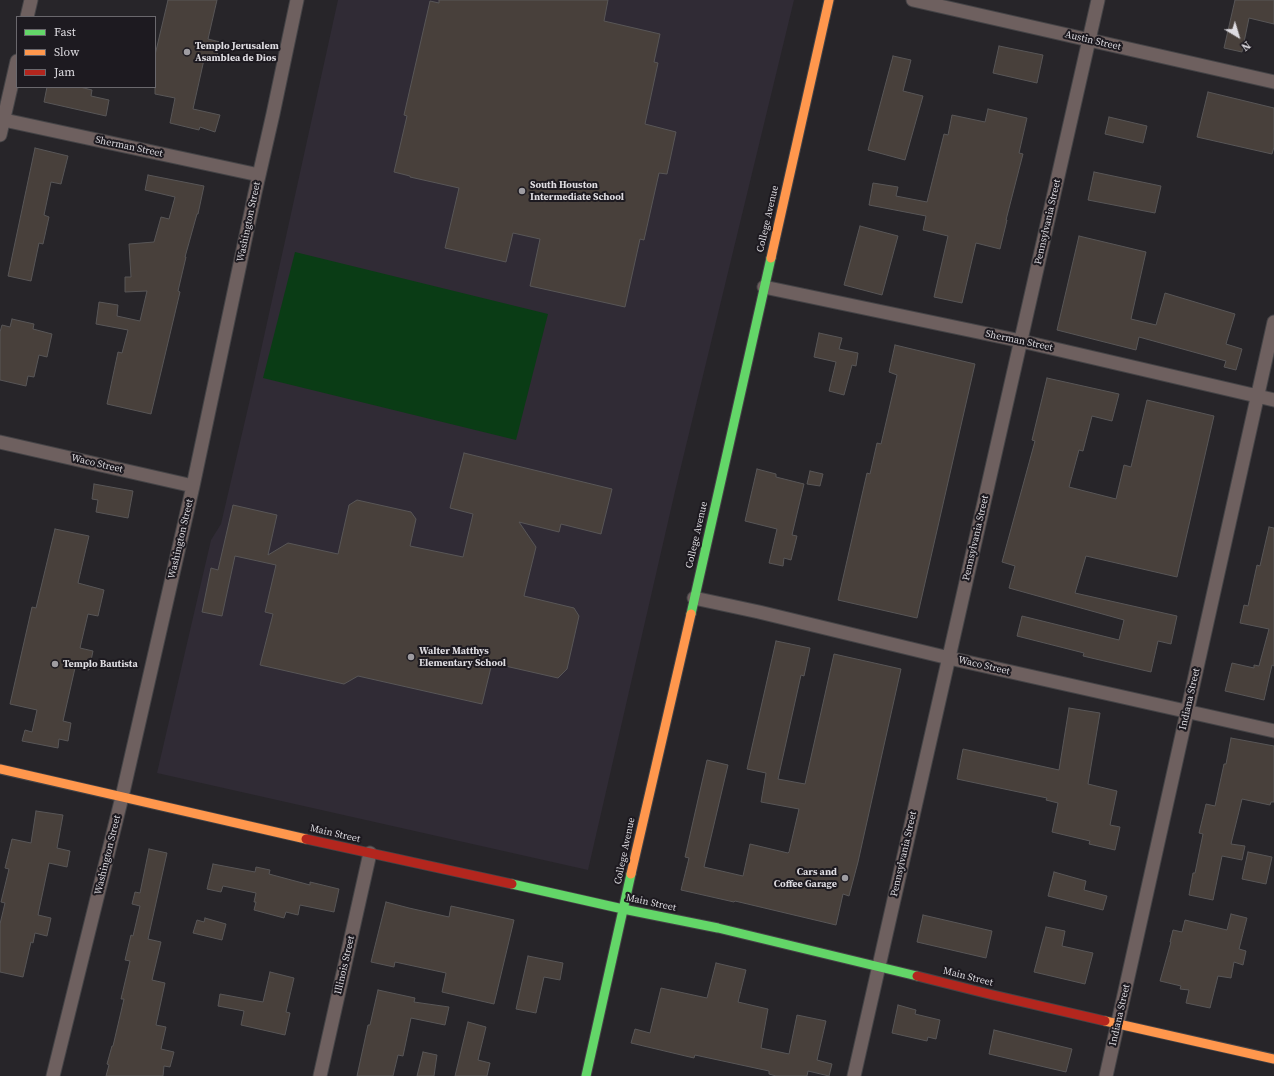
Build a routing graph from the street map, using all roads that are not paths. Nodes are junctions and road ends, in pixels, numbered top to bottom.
1 (31, 0) edge
2 (297, 0) edge
3 (829, 0) edge
4 (913, 0) edge
5 (1098, 0) edge
6 (27, 16) edge
7 (1089, 40) junction
8 (16, 65) edge
9 (1274, 82) edge
10 (2, 119) edge
11 (0, 135) edge
12 (259, 175) junction
13 (764, 287) junction
14 (1274, 322) edge
15 (1021, 341) junction
16 (1258, 396) junction
17 (1274, 400) edge
18 (0, 442) edge
19 (193, 486) junction
20 (694, 598) junction
21 (949, 658) junction
22 (1187, 711) junction
23 (1274, 731) edge
24 (0, 770) edge
25 (122, 797) junction
26 (370, 853) junction
27 (623, 909) junction
28 (878, 966) junction
29 (1118, 1023) junction
30 (1274, 1059) edge
31 (53, 1076) edge
32 (320, 1076) edge
33 (586, 1076) edge
34 (854, 1076) edge
35 (1106, 1076) edge

1 - 6 street
2 - 12 street, Washington Street
3 - 13 street, College Avenue
4 - 7 street, Austin Street
5 - 7 street, Pennsylvania Street
7 - 9 street, Austin Street
7 - 15 street, Pennsylvania Street
8 - 10 street
10 - 11 street
10 - 12 street, Sherman Street
12 - 19 street, Washington Street
13 - 15 street, Sherman Street
13 - 20 street, College Avenue
14 - 16 street, Indiana Street
15 - 16 street, Sherman Street
15 - 21 street, Pennsylvania Street
16 - 17 street, Sherman Street
16 - 22 street, Indiana Street
18 - 19 street, Waco Street
19 - 25 street, Washington Street
20 - 21 street, Waco Street
20 - 27 street, College Avenue
21 - 22 street, Waco Street
21 - 28 street, Pennsylvania Street
22 - 23 street, Waco Street
22 - 29 street, Indiana Street
24 - 25 street, Main Street
25 - 26 street, Main Street
25 - 31 street, Washington Street
26 - 27 street, Main Street
26 - 32 street, Illinois Street
27 - 28 street, Main Street
27 - 33 street, College Avenue
28 - 29 street, Main Street
28 - 34 street, Pennsylvania Street
29 - 30 street, Main Street
29 - 35 street, Indiana Street

